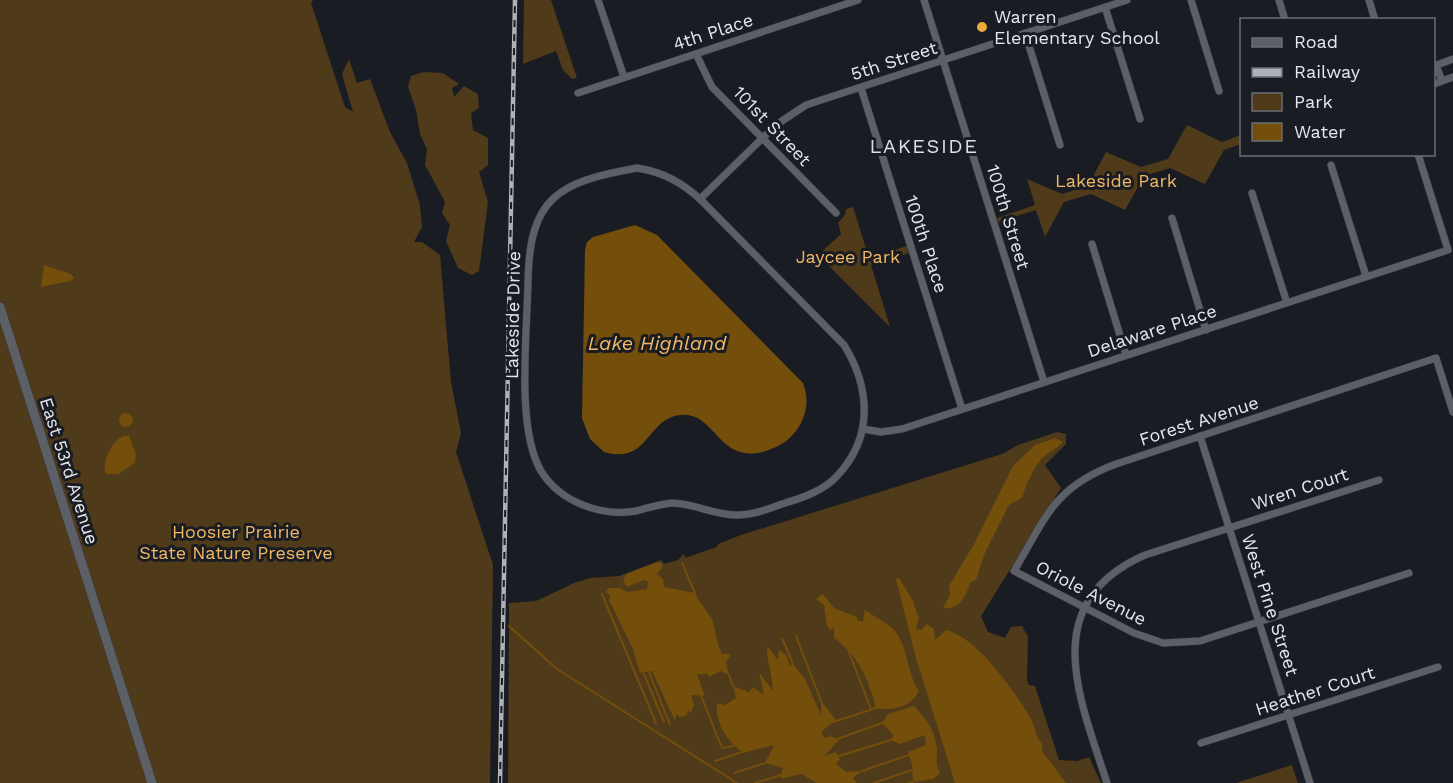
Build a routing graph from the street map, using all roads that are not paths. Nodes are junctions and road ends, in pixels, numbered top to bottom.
1 (598, 0) edge
2 (858, 0) edge
3 (924, 0) edge
4 (1127, 0) edge
5 (1191, 0) edge
6 (1279, 0) edge
7 (1369, 0) edge
8 (1113, 2) edge
9 (1105, 7) junction
10 (1284, 18) edge
11 (1374, 18) edge
12 (1025, 33) junction
13 (696, 54) junction
14 (1453, 59) edge
15 (944, 60) junction
16 (1435, 65) edge
17 (624, 77) junction
18 (1453, 77) edge
19 (1442, 81) junction
20 (1435, 84) edge
21 (861, 88) junction
22 (1219, 91) dead end
23 (578, 93) dead end
24 (1140, 119) dead end
25 (762, 138) junction
26 (1060, 145) dead end
27 (1419, 156) edge
28 (1331, 165) dead end
29 (1252, 193) dead end
30 (700, 199) junction
31 (836, 213) dead end
32 (1172, 218) dead end
33 (1092, 244) dead end
34 (1366, 276) junction
35 (1287, 303) junction
36 (0, 307) edge
37 (1206, 330) junction
38 (1126, 355) junction
39 (1044, 382) junction
40 (962, 409) junction
41 (1453, 412) edge
42 (863, 429) junction
43 (1200, 436) junction
44 (1379, 480) dead end
45 (1229, 527) junction
46 (1014, 571) joint
47 (1408, 573) dead end
48 (1086, 608) junction
49 (1259, 620) junction
50 (1438, 667) dead end
51 (1288, 714) junction
52 (1201, 743) dead end
53 (152, 783) edge
54 (1107, 783) edge
55 (1310, 783) edge

1 - 17 street
2 - 13 street, 4th Place
3 - 15 street, 100th Street
4 - 8 street, 5th Street
5 - 22 street
6 - 10 street
7 - 11 street
8 - 9 street, 5th Street
9 - 12 street, 5th Street
9 - 24 street
12 - 15 street, 5th Street
12 - 26 street
13 - 17 street, 4th Place
13 - 25 street, 101st Street
14 - 16 street
15 - 21 street, 5th Street
15 - 39 street, 100th Street
16 - 19 street
17 - 23 street, 4th Place
18 - 19 street
19 - 20 street
21 - 25 street, 5th Street
21 - 40 street, 100th Place
25 - 30 street, 5th Street
25 - 31 street, 101st Street
27 - 34 street, Delaware Place
28 - 34 street
29 - 35 street
30 - 42 street, Lakeside Drive
30 - 42 street, Lakeside Drive
32 - 37 street
33 - 38 street
34 - 35 street, Delaware Place
35 - 37 street, Delaware Place
36 - 53 street, East 53rd Avenue
37 - 38 street, Delaware Place
38 - 39 street, Delaware Place
39 - 40 street, Delaware Place
40 - 42 street, Delaware Place
41 - 43 street, Forest Avenue
43 - 45 street, West Pine Street
43 - 46 street, Forest Avenue
44 - 45 street, Wren Court
45 - 48 street, Wren Court
45 - 49 street, West Pine Street
46 - 48 street, Oriole Avenue
47 - 49 street, Oriole Avenue
48 - 49 street, Oriole Avenue
48 - 54 street, Wren Court
49 - 51 street, West Pine Street
50 - 51 street, Heather Court
51 - 52 street, Heather Court
51 - 55 street, West Pine Street

